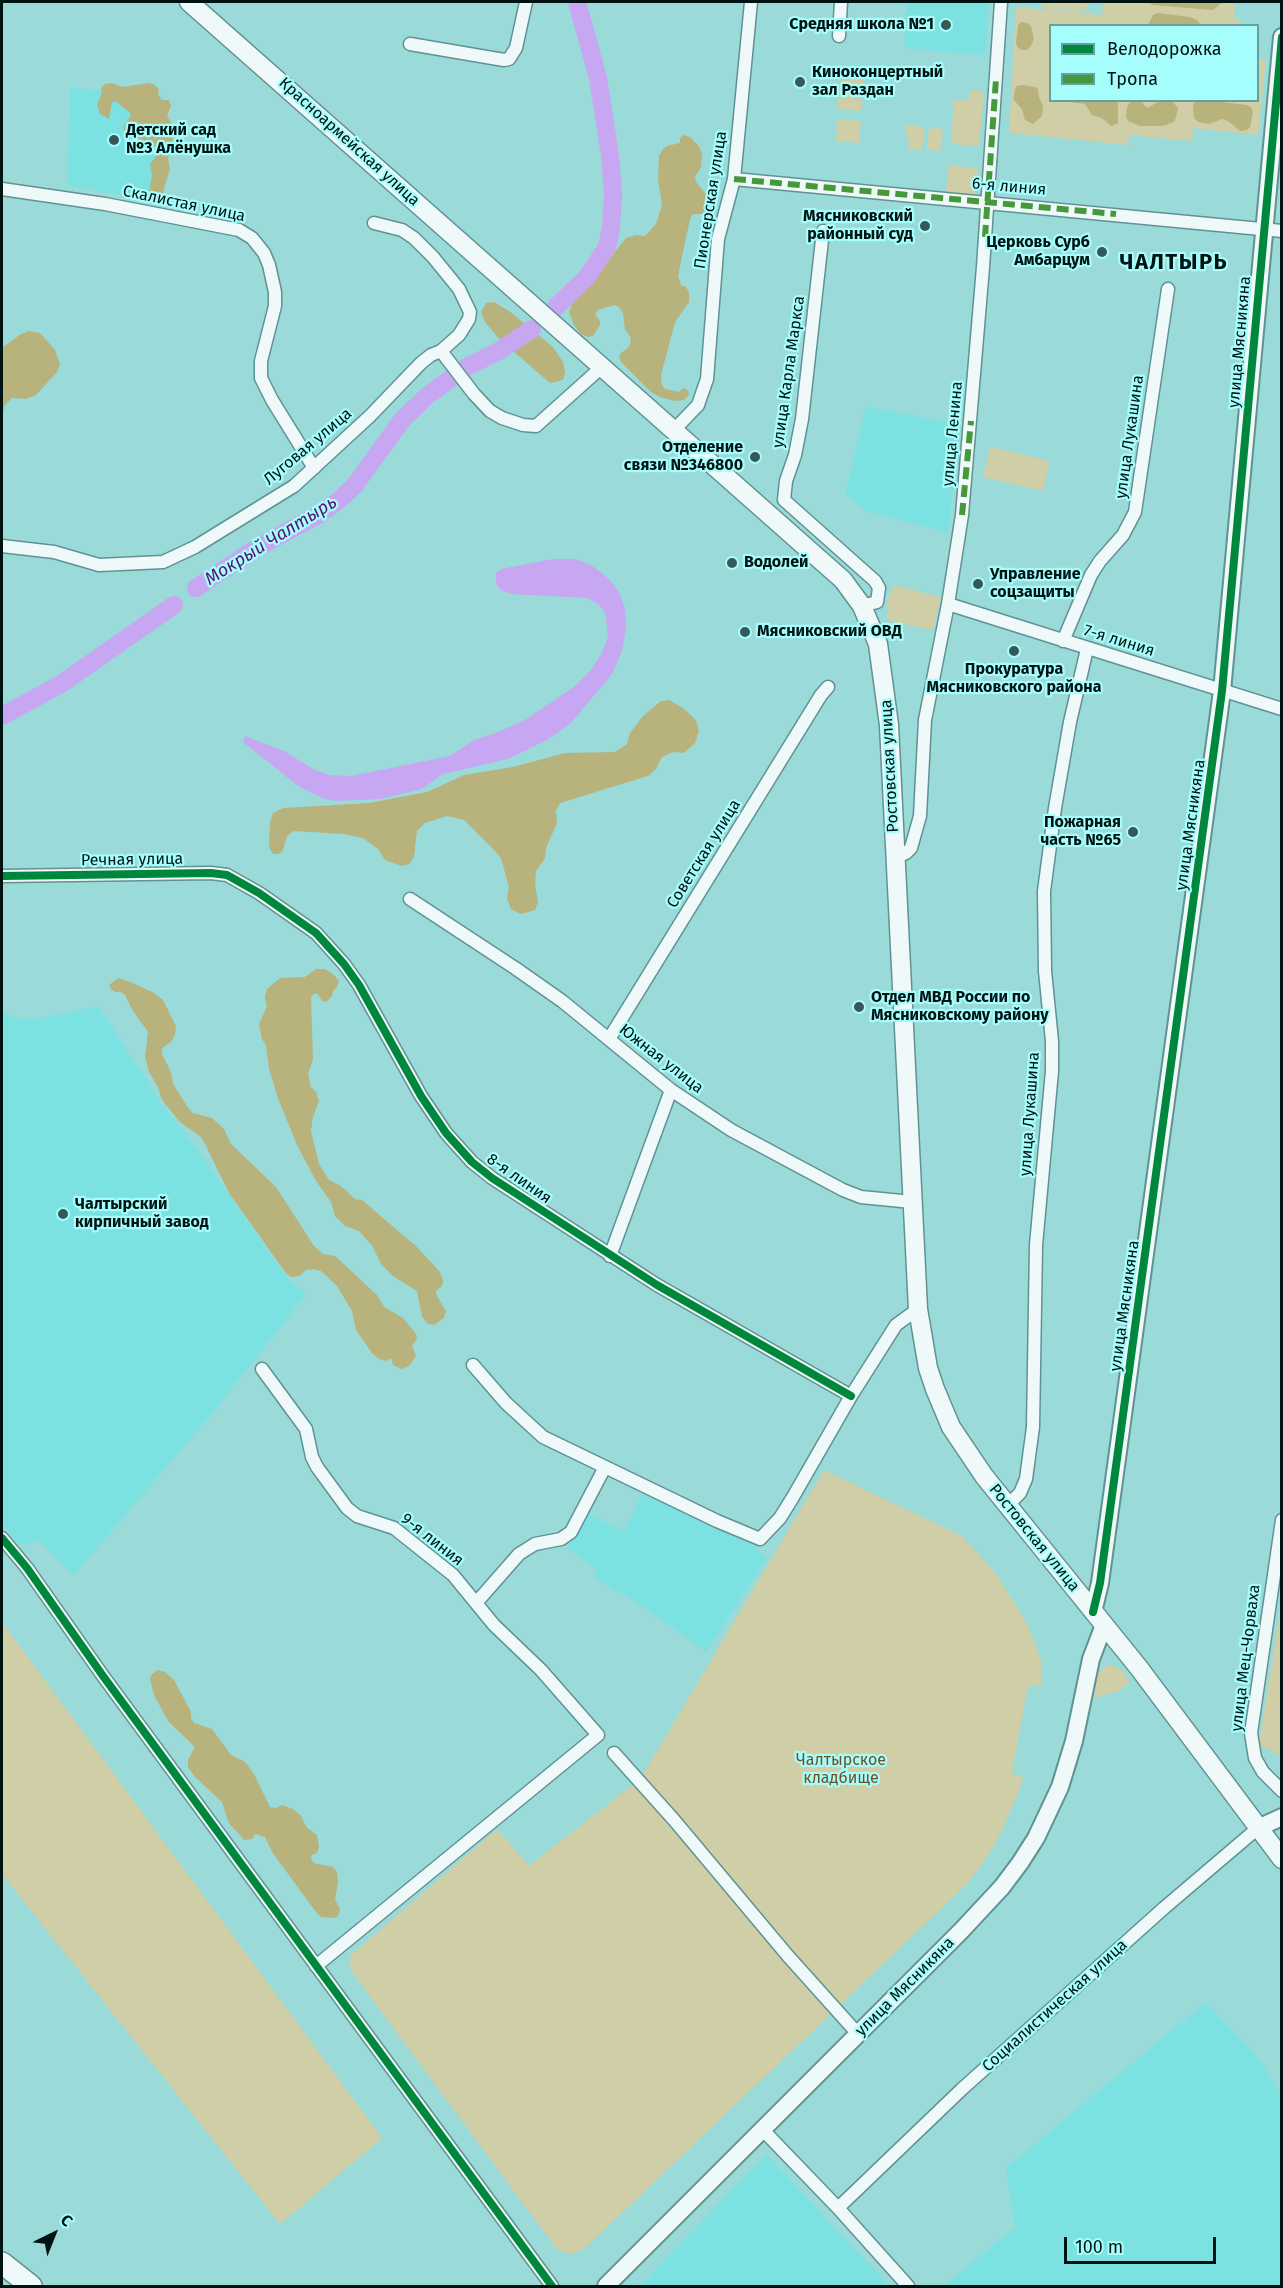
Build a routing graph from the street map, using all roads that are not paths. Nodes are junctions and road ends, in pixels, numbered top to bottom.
1 (189, 2) edge
2 (526, 2) edge
3 (751, 2) edge
4 (841, 2) edge
5 (1001, 2) edge
6 (839, 36) dead end
7 (1281, 37) edge
8 (410, 44) dead end
9 (734, 179) junction
10 (2, 189) edge
11 (987, 202) junction
12 (374, 223) dead end
13 (1264, 229) junction
14 (823, 231) dead end
15 (1281, 231) edge
16 (1168, 289) dead end
17 (583, 348) joint
18 (441, 351) junction
19 (603, 366) junction
20 (675, 429) junction
21 (314, 468) junction
22 (2, 546) edge
23 (948, 604) junction
24 (862, 606) junction
25 (1063, 641) junction
26 (1087, 649) junction
27 (828, 687) dead end
28 (1222, 691) junction
29 (1281, 709) edge
30 (896, 857) junction
31 (2, 876) edge
32 (259, 893) joint
33 (410, 899) dead end
34 (609, 1039) junction
35 (671, 1090) junction
36 (912, 1202) junction
37 (610, 1256) junction
38 (918, 1309) junction
39 (473, 1365) dead end
40 (261, 1369) dead end
41 (851, 1396) junction
42 (605, 1467) junction
43 (1007, 1506) junction
44 (1281, 1520) edge
45 (2, 1538) edge
46 (476, 1603) junction
47 (1099, 1619) junction
48 (614, 1753) dead end
49 (1281, 1791) edge
50 (1281, 1817) edge
51 (1258, 1828) junction
52 (1281, 1859) edge
53 (316, 1966) junction
54 (858, 2034) junction
55 (762, 2129) junction
56 (838, 2208) junction
57 (2, 2263) edge
58 (32, 2286) edge
59 (552, 2286) edge
60 (606, 2286) edge
61 (908, 2286) edge

1 - 17 main road, Красноармейская улица
2 - 8 street
3 - 9 street, Пионерская улица
4 - 6 street
5 - 11 street, улица Ленина
7 - 13 street, улица Мясникяна
9 - 11 street, 6-я линия
9 - 20 street, Пионерская улица
10 - 21 street, Скалистая улица
11 - 13 street, 6-я линия
11 - 23 street, улица Ленина
12 - 18 street, Луговая улица
13 - 15 street, 6-я линия
13 - 28 street, улица Мясникяна
14 - 24 street, улица Карла Маркса
16 - 25 street, улица Лукашина
17 - 19 main road, Ростовская улица
18 - 19 street
18 - 21 street, Луговая улица
19 - 20 main road, Ростовская улица
20 - 24 main road, Ростовская улица
21 - 22 street, Луговая улица
23 - 25 street, 7-я линия
23 - 30 street, улица Ленина
24 - 30 main road, Ростовская улица
25 - 26 street, 7-я линия
26 - 28 street, 7-я линия
26 - 43 street, улица Лукашина
27 - 34 street, Советская улица
28 - 29 street, 7-я линия
28 - 47 street, улица Мясникяна
30 - 36 main road, Ростовская улица
31 - 32 street, Речная улица
32 - 37 street, 8-я линия
33 - 34 street, Южная улица
34 - 35 street, Южная улица
35 - 36 street, Южная улица
35 - 37 street
36 - 38 main road, Ростовская улица
37 - 41 street, 8-я линия
38 - 41 street
38 - 43 main road, Ростовская улица
39 - 42 street
40 - 46 street, 9-я линия
41 - 42 street
42 - 46 street
43 - 47 main road, Ростовская улица
44 - 49 street, улица Мец-Чорваха
45 - 53 street
46 - 53 street, 9-я линия
47 - 51 main road, Ростовская улица
47 - 54 street, улица Мясникяна
48 - 54 street
50 - 51 street, Социалистическая улица
51 - 52 main road, Ростовская улица
51 - 56 street, Социалистическая улица
53 - 59 street
54 - 55 street, улица Мясникяна
55 - 56 street
55 - 60 street, улица Мясникяна
56 - 61 street
57 - 58 highway

